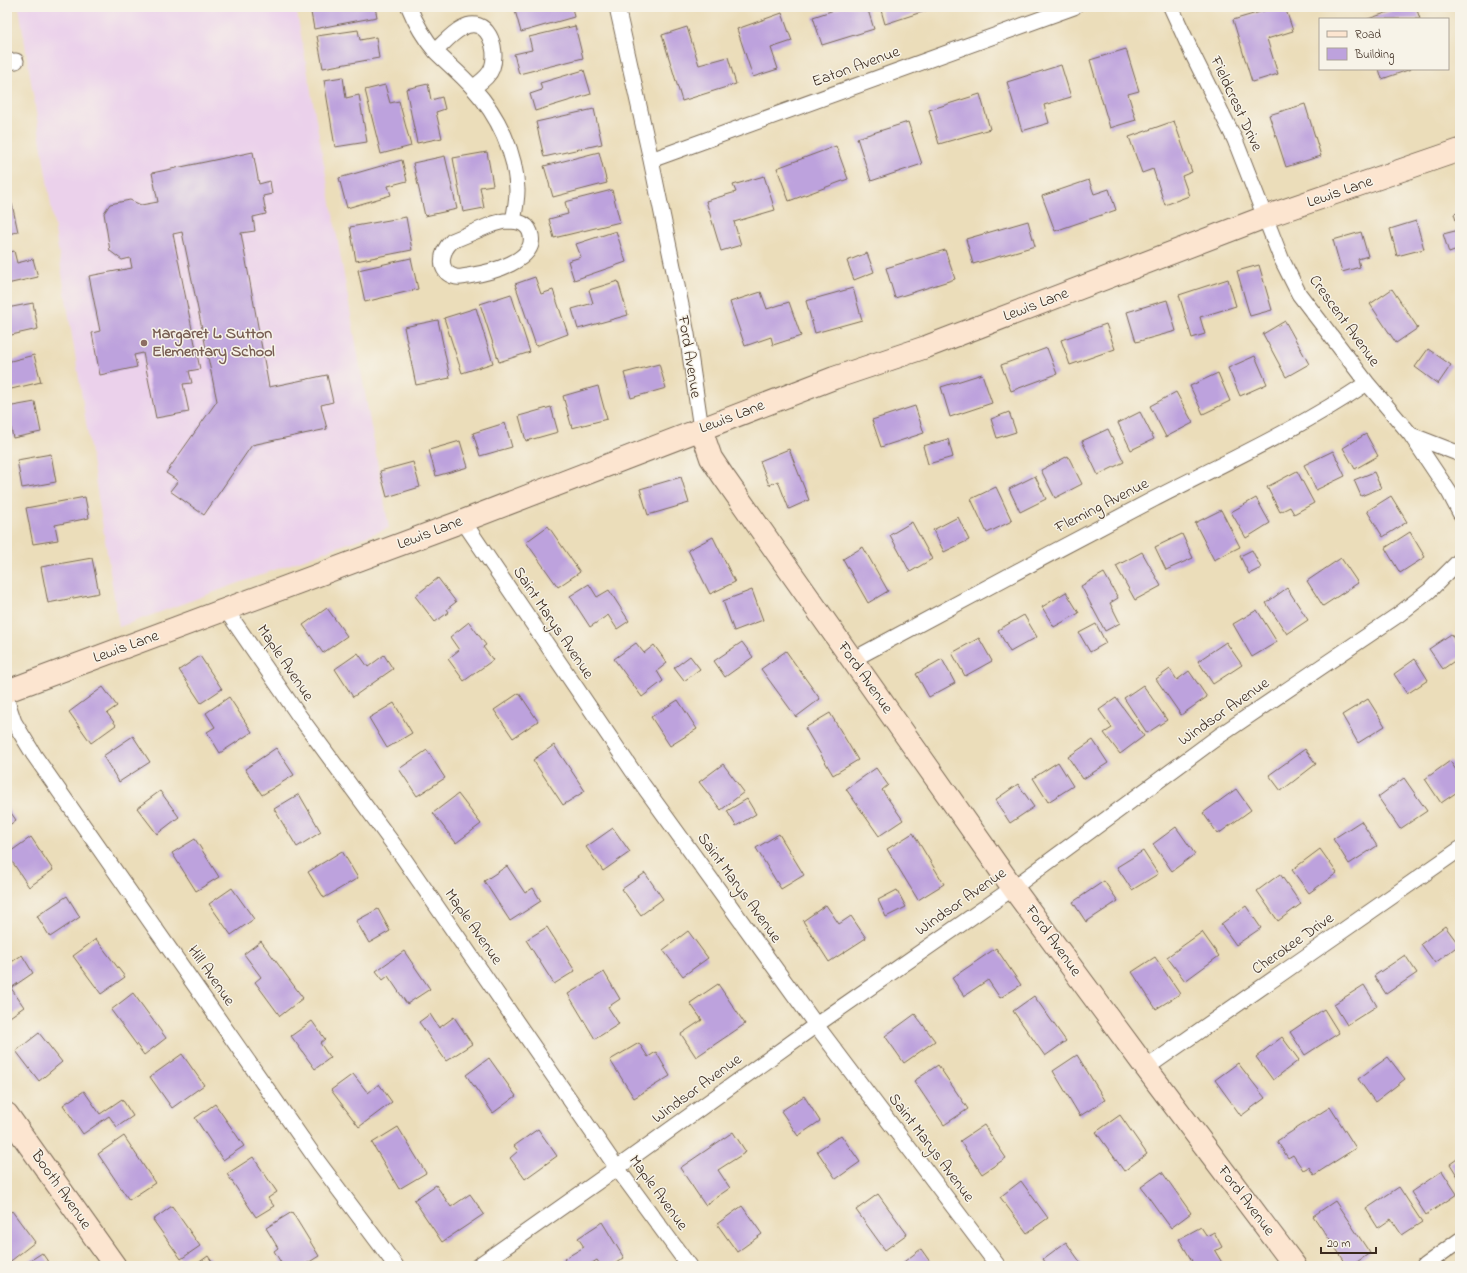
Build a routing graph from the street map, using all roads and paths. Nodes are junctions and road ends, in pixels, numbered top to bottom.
1 (409, 7) edge
2 (617, 7) edge
3 (1074, 7) edge
4 (1171, 7) edge
5 (435, 51) junction
6 (473, 88) junction
7 (1460, 150) edge
8 (651, 160) junction
9 (1266, 217) junction
10 (513, 221) junction
11 (1367, 383) junction
12 (701, 429) junction
13 (1411, 435) junction
14 (1460, 454) edge
15 (1460, 513) edge
16 (462, 521) junction
17 (1460, 560) edge
18 (226, 610) junction
19 (852, 660) junction
20 (7, 691) edge
21 (7, 701) edge
22 (1460, 849) edge
23 (1013, 888) junction
24 (816, 1025) junction
25 (1146, 1068) junction
26 (7, 1114) edge
27 (617, 1168) junction
28 (1460, 1240) edge
29 (115, 1266) edge
30 (396, 1266) edge
31 (478, 1266) edge
32 (689, 1266) edge
33 (998, 1266) edge
34 (1295, 1266) edge
35 (1424, 1266) edge

1 - 5 street
2 - 8 street, Ford Avenue
3 - 8 street, Eaton Avenue
4 - 9 street, Fieldcrest Drive
5 - 6 street
5 - 6 street
6 - 10 street
7 - 9 street, Lewis Lane
8 - 12 street, Ford Avenue
9 - 11 street, Crescent Avenue
9 - 12 street, Lewis Lane
10 - 10 street
11 - 13 street, Crescent Avenue
11 - 19 street, Fleming Avenue
12 - 16 street, Lewis Lane
12 - 19 street, Ford Avenue
13 - 14 street, Crescent Avenue
13 - 15 street, Crescent Avenue
16 - 18 street, Lewis Lane
16 - 24 street, Saint Marys Avenue
17 - 23 street, Windsor Avenue
18 - 20 street, Lewis Lane
18 - 27 street, Maple Avenue
19 - 23 street, Ford Avenue
21 - 30 street, Hill Avenue
22 - 25 street, Cherokee Drive
23 - 24 street, Windsor Avenue
23 - 25 street, Ford Avenue
24 - 27 street, Windsor Avenue
24 - 33 street, Saint Marys Avenue
25 - 34 street, Ford Avenue
26 - 29 street, Booth Avenue
27 - 31 street, Windsor Avenue
27 - 32 street, Maple Avenue
28 - 35 street

